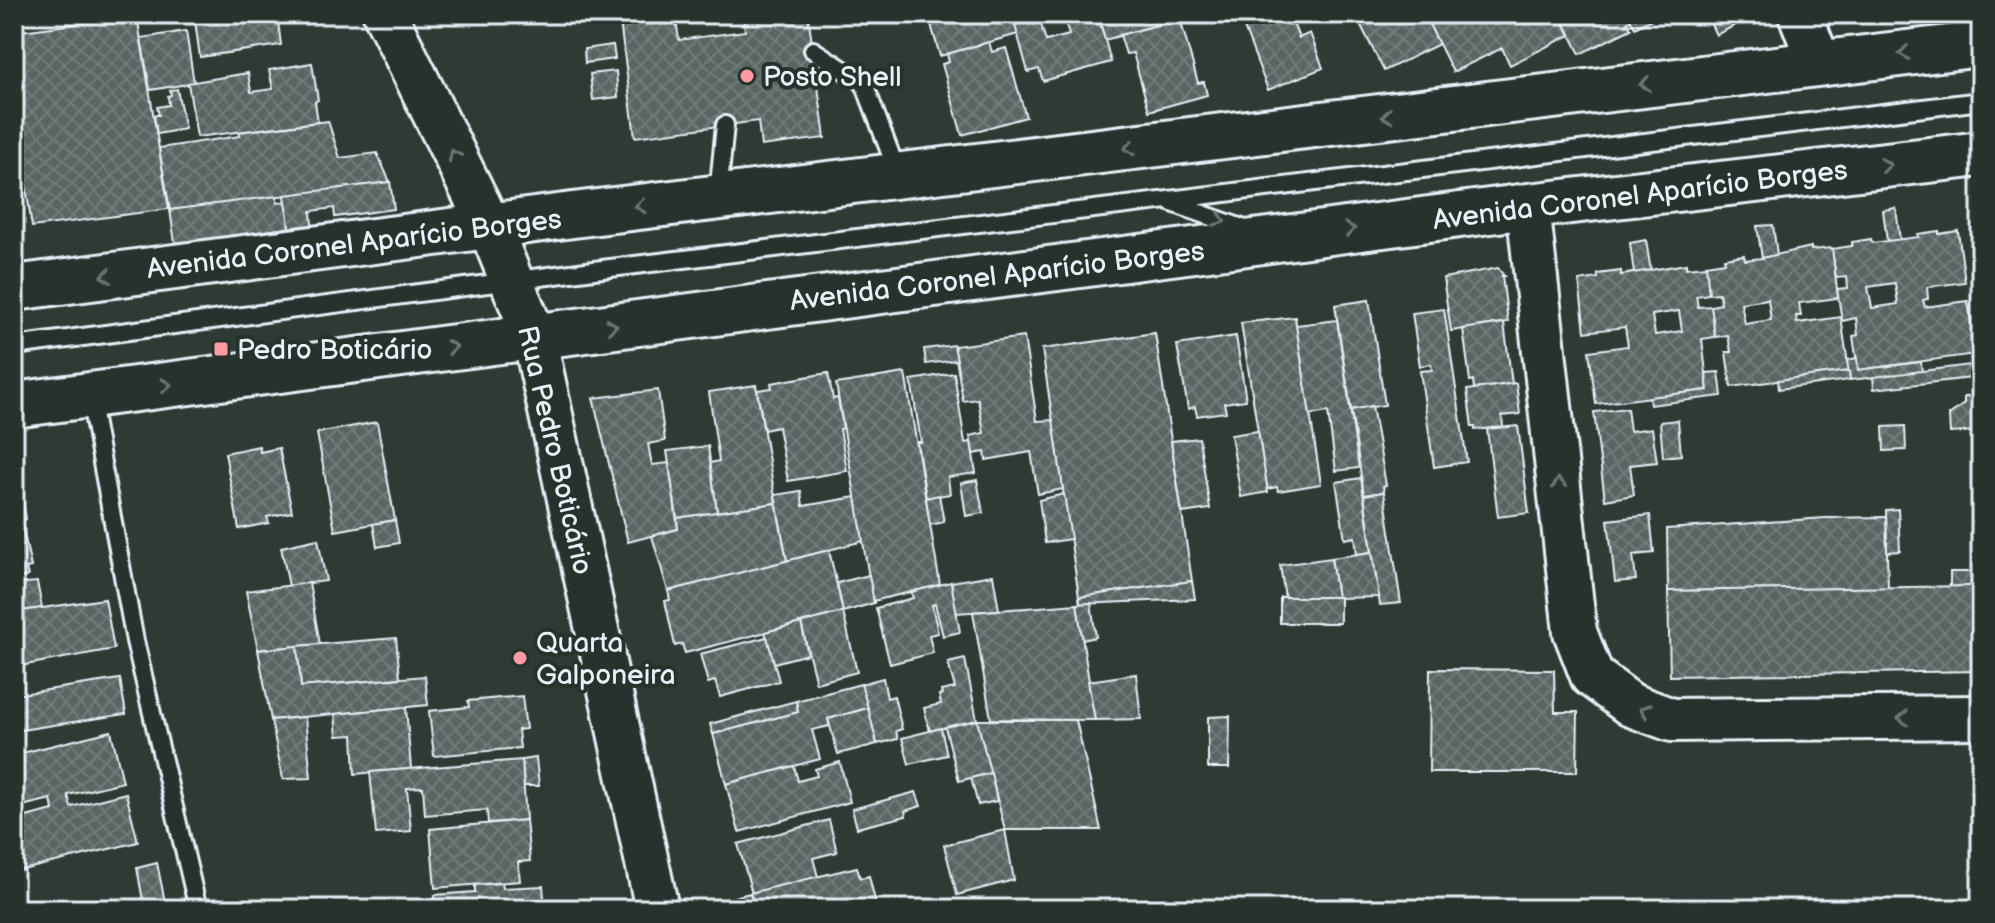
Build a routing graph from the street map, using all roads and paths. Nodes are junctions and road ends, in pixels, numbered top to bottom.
1 (385, 14) edge
2 (1800, 14) edge
3 (1981, 44) edge
4 (813, 50) dead end
5 (1819, 63) junction
6 (1981, 101) edge
7 (725, 125) dead end
8 (1981, 154) edge
9 (898, 176) junction
10 (718, 197) junction
11 (1167, 201) junction
12 (1528, 206) junction
13 (489, 225) junction
14 (1273, 239) junction
15 (511, 281) junction
16 (14, 288) edge
17 (534, 336) junction
18 (14, 346) edge
19 (89, 395) junction
20 (14, 405) edge
21 (1981, 717) edge
22 (198, 909) edge
23 (657, 909) edge

13 -> 1 street, Rua Pedro Boticário
2 - 5 street
3 -> 5 main road, Avenida Coronel Aparício Borges
4 - 9 lane
5 -> 9 main road, Avenida Coronel Aparício Borges
6 - 11 lane
7 - 10 lane
12 -> 8 main road, Avenida Coronel Aparício Borges
9 - 10 main road, Avenida Coronel Aparício Borges
10 -> 13 main road, Avenida Coronel Aparício Borges
11 -> 14 lane
11 - 15 lane
14 -> 12 main road, Avenida Coronel Aparício Borges
21 -> 12 street
13 - 15 street, Rua Pedro Boticário
13 -> 16 main road, Avenida Coronel Aparício Borges
17 -> 14 main road, Avenida Coronel Aparício Borges
15 - 17 street, Rua Pedro Boticário
15 - 18 lane
19 -> 17 main road, Avenida Coronel Aparício Borges
17 - 23 street, Rua Pedro Boticário
19 - 20 main road, Avenida Coronel Aparício Borges
19 - 22 lane

